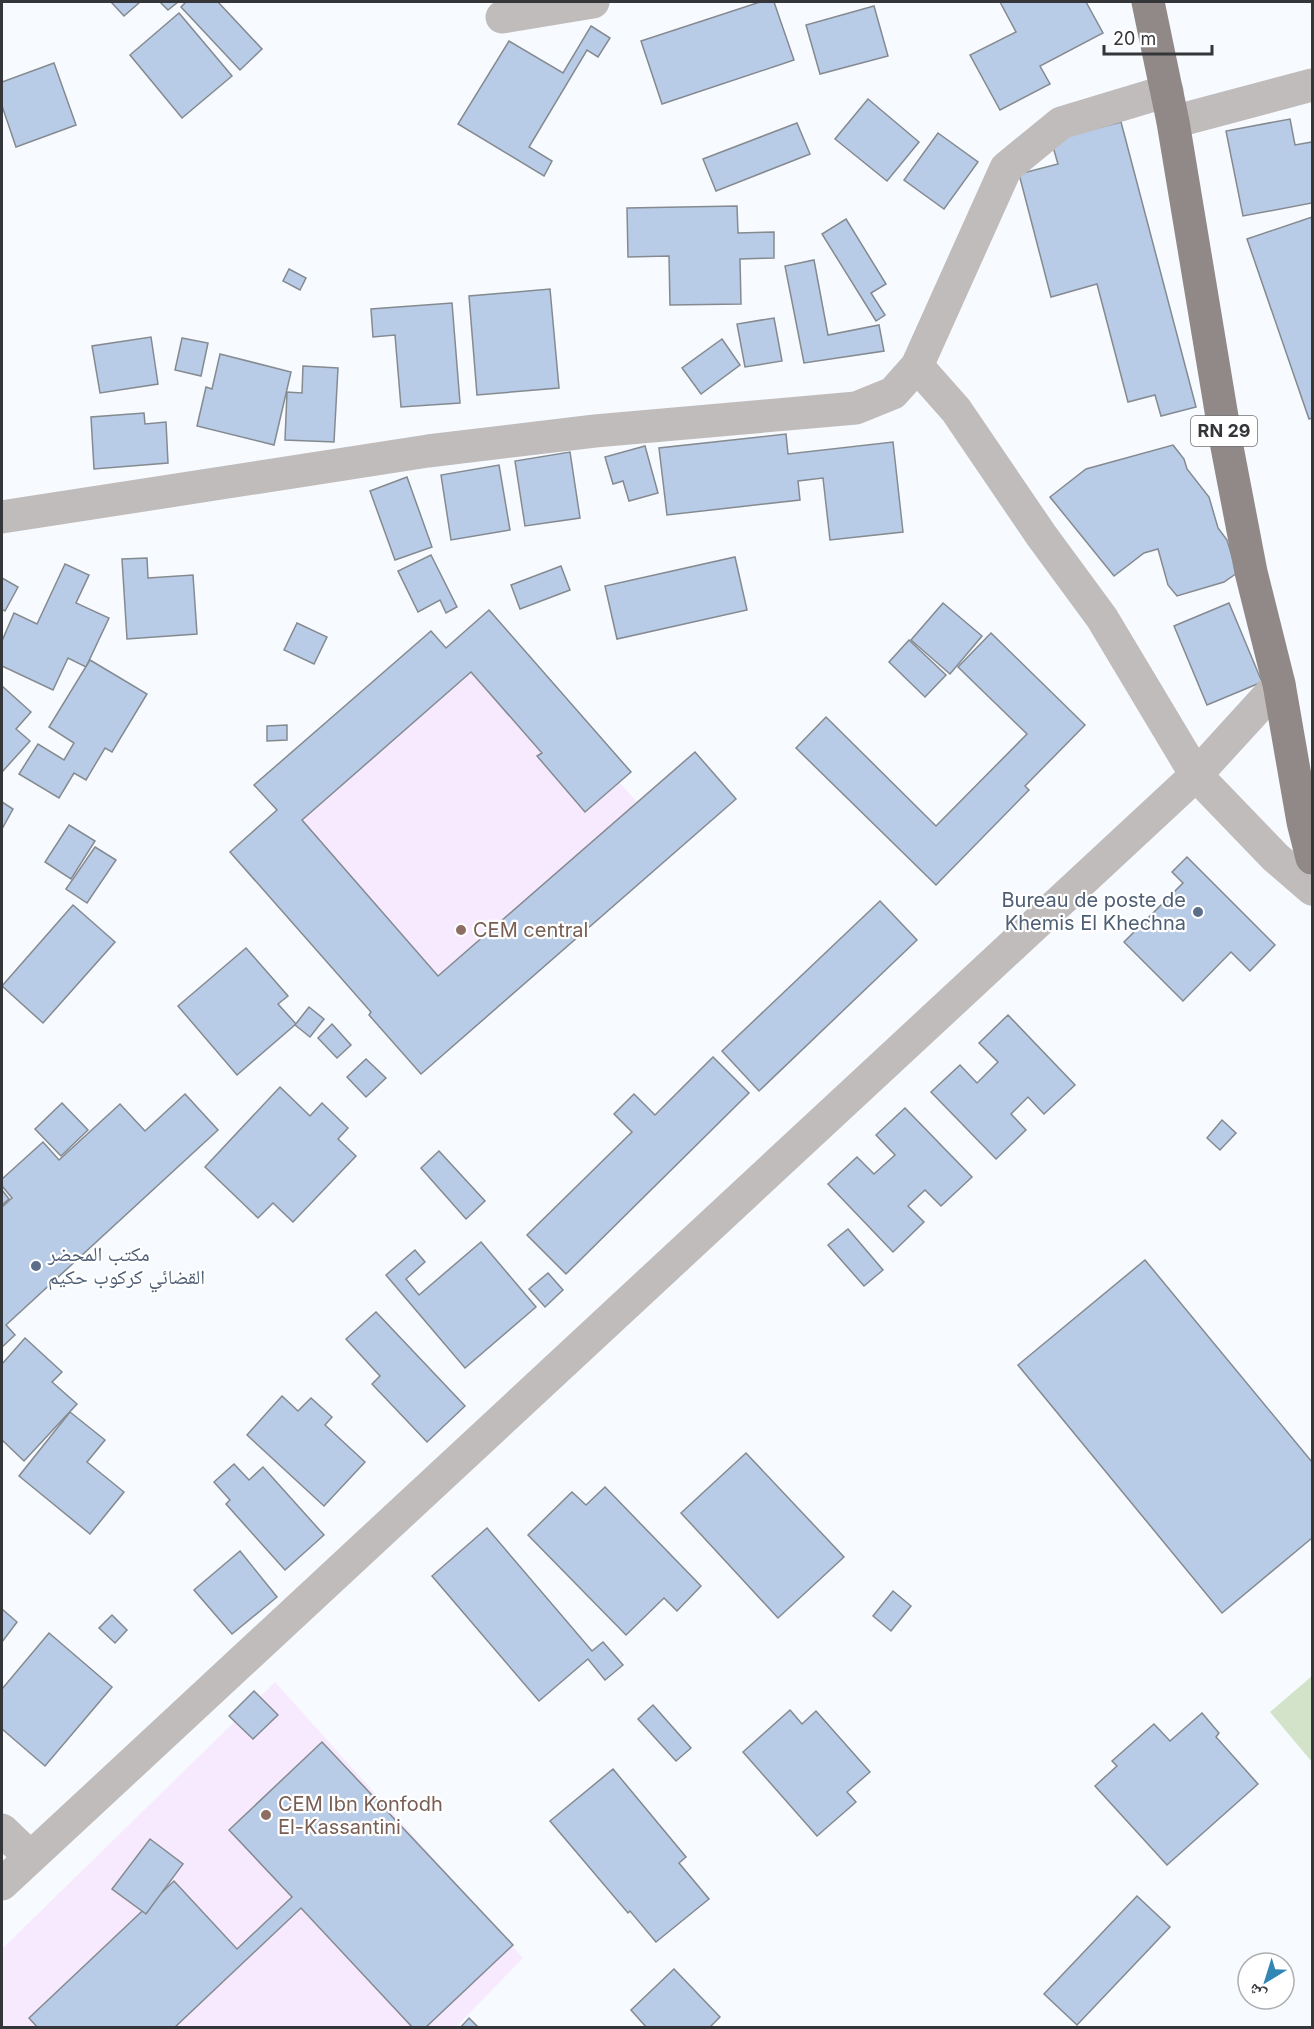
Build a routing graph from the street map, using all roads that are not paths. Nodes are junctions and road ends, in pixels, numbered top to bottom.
1 (593, 2) edge
2 (1148, 2) edge
3 (502, 17) dead end
4 (1312, 85) edge
5 (1170, 106) junction
6 (917, 366) junction
7 (2, 517) edge
8 (1279, 684) junction
9 (1196, 775) junction
10 (1312, 858) edge
11 (1312, 889) edge
12 (2, 1830) edge
13 (30, 1857) junction
14 (2, 1884) edge

1 - 3 street
2 - 5 main road, RN 29
4 - 5 street
5 - 6 street
5 - 8 main road, RN 29
6 - 7 street
6 - 9 street
8 - 9 street
8 - 10 main road, RN 29
9 - 11 street
9 - 13 street
12 - 13 street
13 - 14 street

